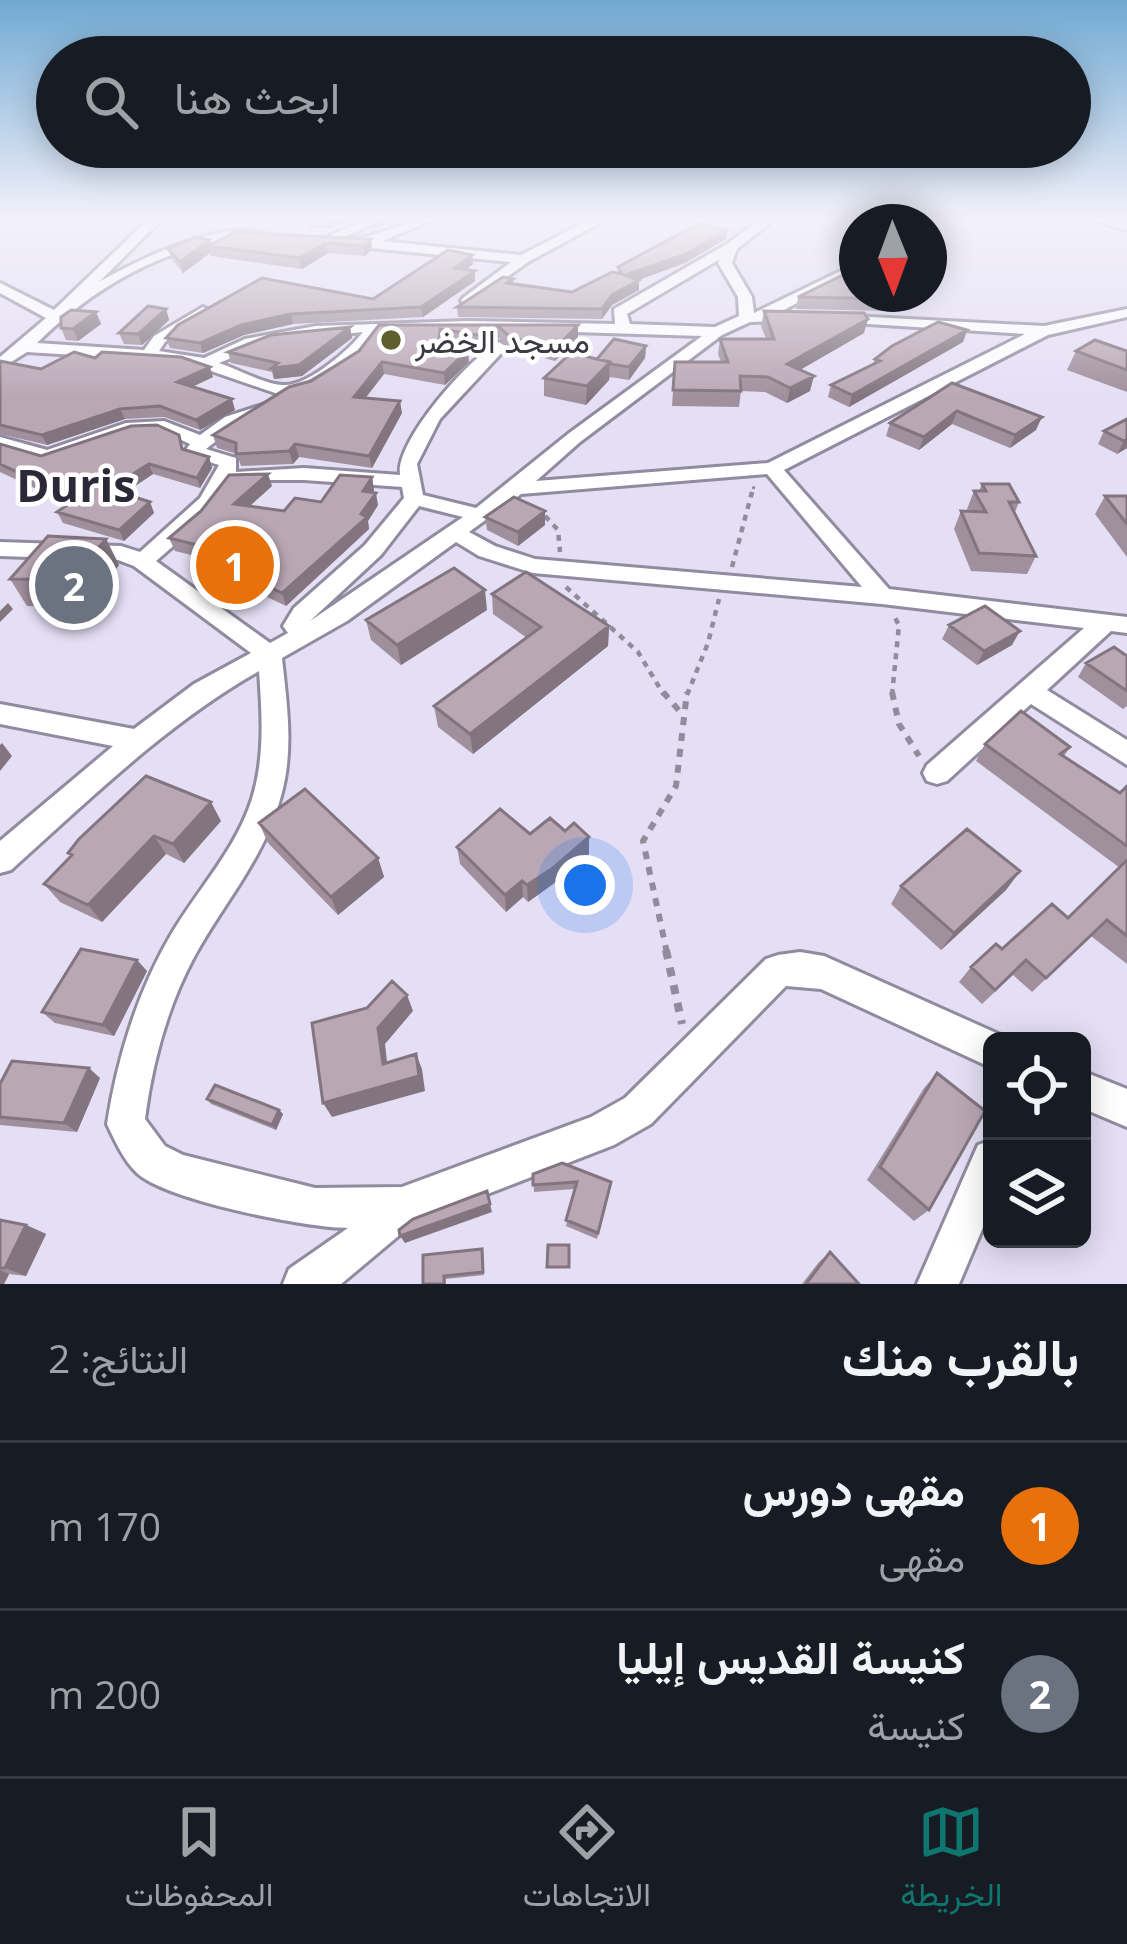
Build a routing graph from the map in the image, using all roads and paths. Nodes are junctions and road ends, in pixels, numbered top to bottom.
1 (95, 278) edge
2 (123, 278) edge
3 (498, 278) edge
4 (679, 278) edge
5 (734, 278) edge
6 (835, 278) edge
7 (0, 286) edge
8 (215, 304) edge
9 (61, 311) junction
10 (1127, 313) edge
11 (754, 317) junction
12 (804, 318) edge
13 (826, 318) edge
14 (424, 324) junction
15 (375, 327) junction
16 (624, 328) junction
17 (1045, 331) junction
18 (717, 332) junction
19 (25, 347) junction
20 (466, 351) edge
21 (150, 353) junction
22 (208, 362) junction
23 (0, 364) edge
24 (284, 391) junction
25 (0, 442) edge
26 (202, 442) junction
27 (777, 472) junction
28 (226, 478) junction
29 (412, 490) junction
30 (508, 494) junction
31 (479, 515) junction
32 (454, 532) junction
33 (0, 549) edge
34 (142, 561) junction
35 (533, 566) junction
36 (577, 569) junction
37 (724, 582) junction
38 (883, 596) junction
39 (1116, 624) edge
40 (306, 634) junction
41 (270, 655) junction
42 (1028, 689) junction
43 (0, 714) edge
44 (682, 714) junction
45 (138, 740) junction
46 (1127, 754) edge
47 (937, 773) joint
48 (0, 860) edge
49 (983, 1046) edge
50 (690, 1061) junction
51 (1091, 1093) edge
52 (1127, 1108) edge
53 (983, 1180) edge
54 (402, 1207) junction
55 (304, 1284) edge
56 (938, 1284) edge

1 - 9 street
2 - 9 street
3 - 14 street
4 - 16 street
5 - 11 street
6 - 11 street
7 - 9 street
8 - 21 street
9 - 19 street
10 - 17 street
11 - 12 street
11 - 18 street
13 - 17 street
14 - 15 street
14 - 16 street
15 - 22 street
15 - 24 street
16 - 18 street
17 - 27 street
18 - 30 street
19 - 21 street
19 - 23 street
20 - 29 street
21 - 22 street
22 - 24 street
24 - 26 street
25 - 26 street
26 - 28 street
27 - 30 street
27 - 37 path
27 - 38 street
28 - 29 street
28 - 34 street
29 - 31 street
29 - 40 street
30 - 31 street
30 - 36 path
31 - 32 street
32 - 35 street
32 - 40 street
33 - 34 street
34 - 41 street
35 - 36 street
35 - 44 path
36 - 37 street
37 - 38 street
37 - 44 path
38 - 39 street
38 - 47 path
39 - 42 street
40 - 41 street
41 - 45 street
41 - 54 street
42 - 46 street
42 - 47 street
43 - 45 street
44 - 50 path
45 - 48 street
49 - 50 street
50 - 54 street
51 - 52 street
53 - 56 street
54 - 55 street

